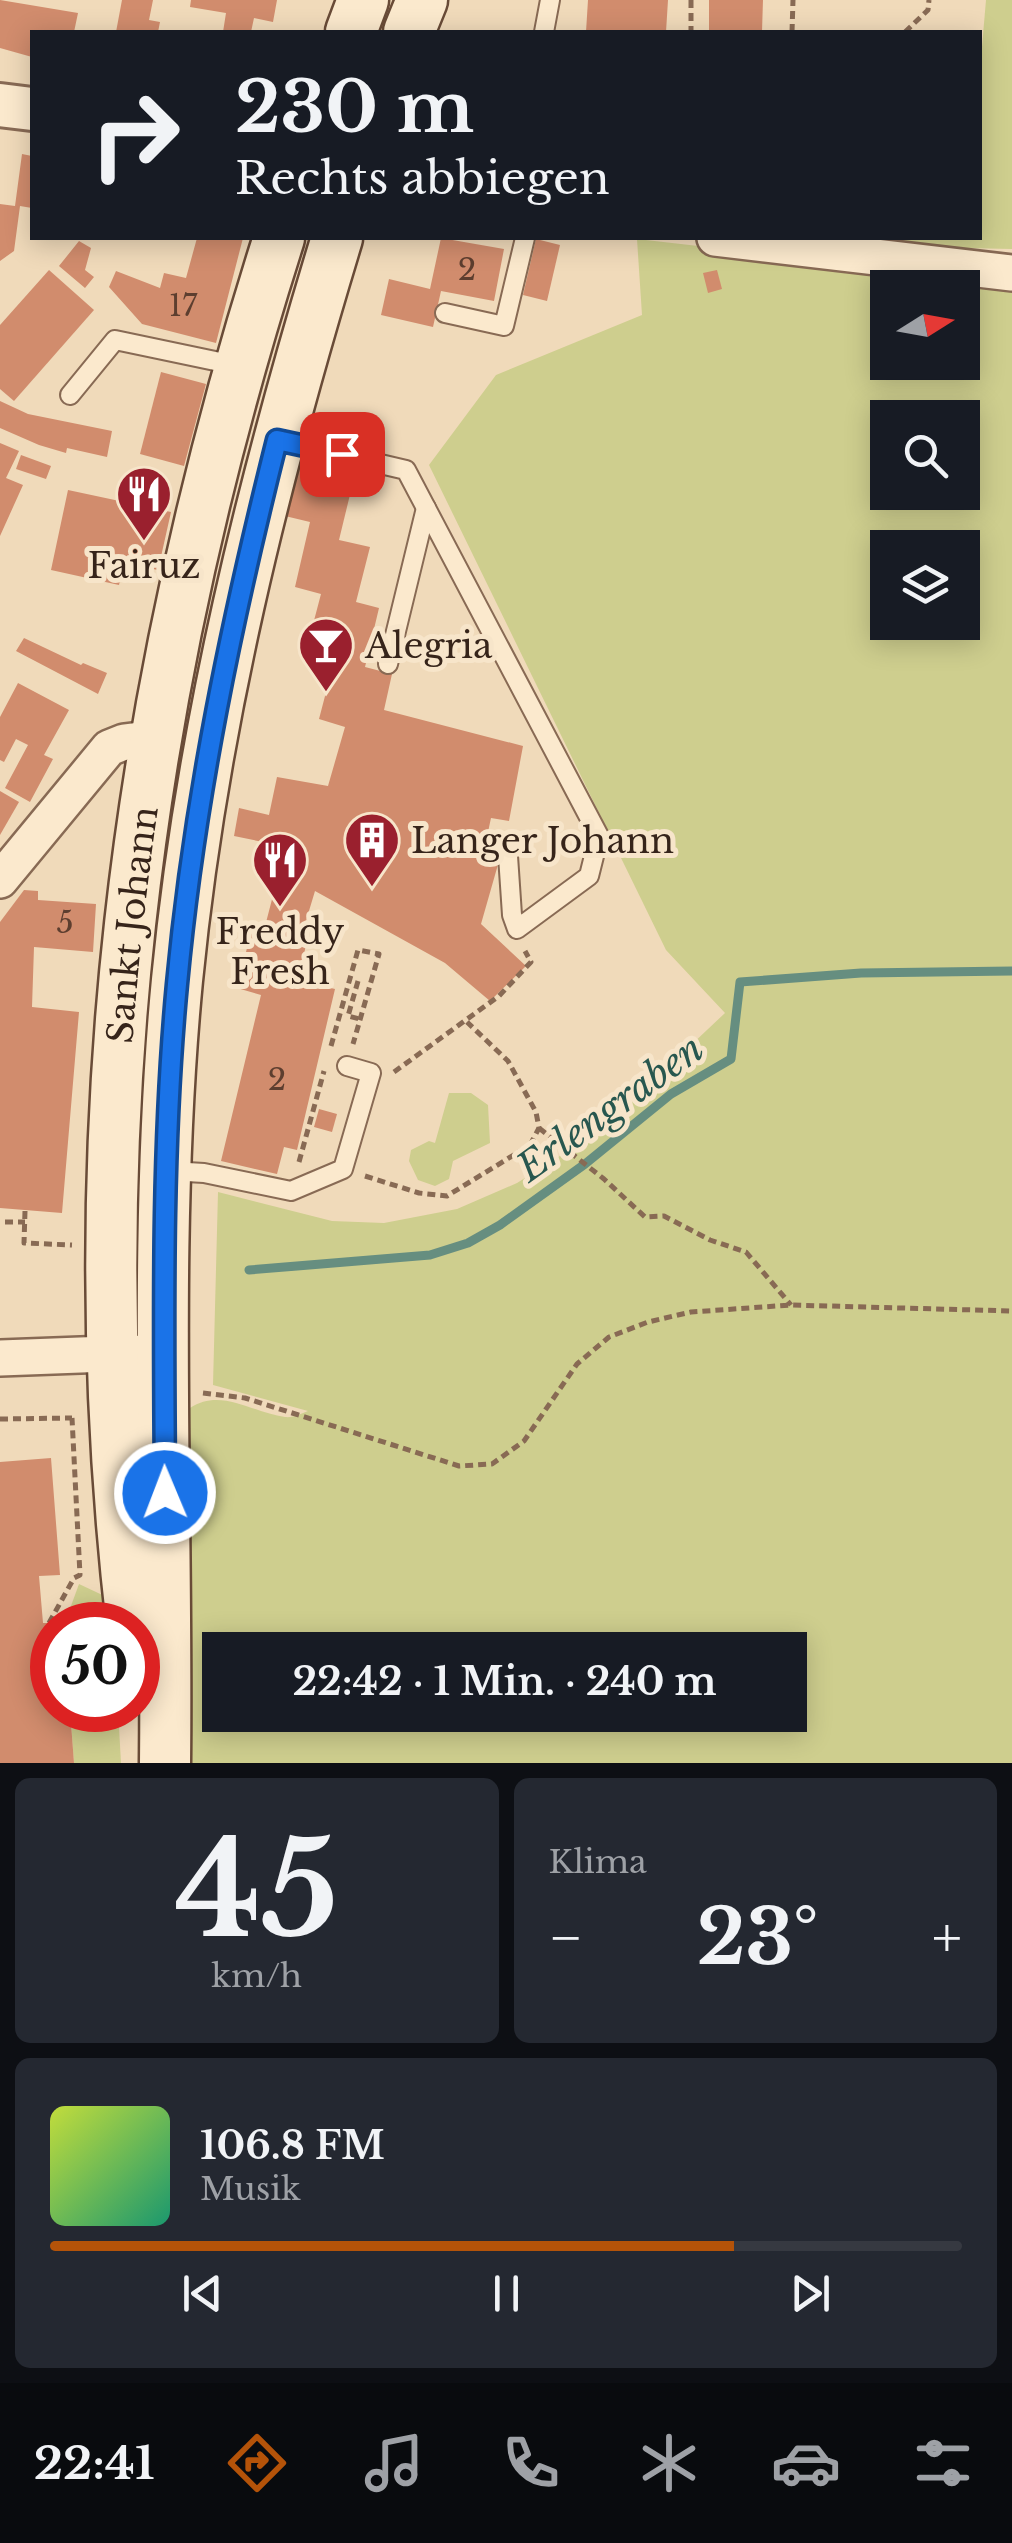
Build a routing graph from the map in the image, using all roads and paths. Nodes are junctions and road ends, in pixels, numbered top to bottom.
1 (363, 0) edge
2 (422, 0) edge
3 (550, 0) edge
4 (690, 0) edge
5 (793, 0) edge
6 (929, 0) edge
7 (352, 30) edge
8 (410, 30) edge
9 (544, 30) edge
10 (691, 30) edge
11 (792, 30) edge
12 (907, 30) edge
13 (0, 105) edge
14 (30, 109) edge
15 (278, 240) edge
16 (335, 240) edge
17 (525, 240) edge
18 (732, 240) edge
19 (1012, 273) edge
20 (445, 313) dead end
21 (240, 366) junction
22 (70, 395) dead end
23 (277, 440) junction
24 (426, 508) junction
25 (388, 664) dead end
26 (156, 738) junction
27 (490, 850) dead end
28 (0, 880) edge
29 (524, 950) dead end
30 (354, 963) dead end
31 (358, 981) dead end
32 (360, 1019) junction
33 (467, 1022) junction
34 (347, 1066) joint
35 (368, 1089) junction
36 (539, 1128) junction
37 (343, 1169) junction
38 (165, 1170) junction
39 (25, 1210) dead end
40 (5, 1222) dead end
41 (25, 1222) junction
42 (110, 1247) junction
43 (791, 1305) junction
44 (1012, 1311) edge
45 (164, 1352) junction
46 (110, 1354) junction
47 (0, 1358) edge
48 (244, 1398) dead end
49 (0, 1419) edge
50 (61, 1602) edge
51 (130, 1602) edge
52 (145, 1732) edge
53 (148, 1763) edge
54 (165, 1763) edge

1 - 7 main road
2 - 8 main road
3 - 9 lane
4 - 10 path
5 - 11 path
6 - 12 path
13 - 14 street
15 - 21 main road, Sankt Johann
16 - 23 main road, Sankt Johann
17 - 20 lane
18 - 19 street
21 - 22 lane
21 - 26 main road, Sankt Johann
23 - 24 lane
23 - 38 main road, Sankt Johann
24 - 25 lane
24 - 27 lane
26 - 28 street
26 - 42 main road, Sankt Johann
29 - 33 path
30 - 32 path
31 - 32 path
32 - 34 path
33 - 35 path
33 - 36 path
34 - 35 lane
35 - 37 lane
36 - 37 path
36 - 43 path
37 - 38 lane
38 - 45 main road, Sankt Johann
39 - 41 path
40 - 41 path
41 - 42 path
42 - 46 main road, Sankt Johann
43 - 44 path
43 - 48 path
45 - 46 street
45 - 54 main road, Sankt Johann
46 - 47 street
46 - 51 main road, Sankt Johann
49 - 50 path
52 - 53 main road

